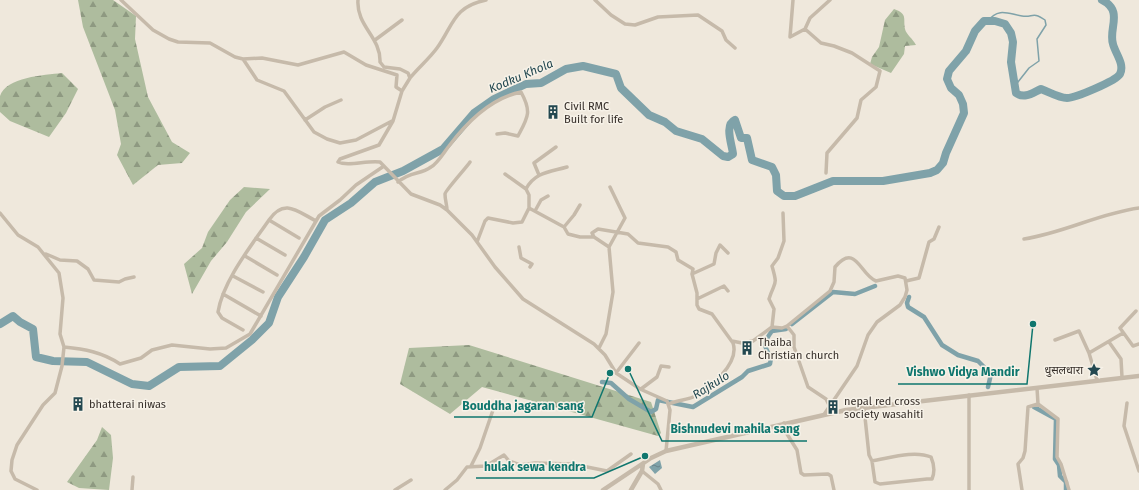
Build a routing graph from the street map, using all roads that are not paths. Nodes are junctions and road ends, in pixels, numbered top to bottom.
1 (121, 0) edge
2 (358, 0) edge
3 (486, 0) edge
4 (595, 0) edge
5 (793, 0) edge
6 (830, 0) edge
7 (402, 20) dead end
8 (805, 29) junction
9 (375, 40) junction
10 (735, 48) dead end
11 (244, 59) junction
12 (410, 78) junction
13 (402, 91) junction
14 (340, 100) dead end
15 (305, 120) junction
16 (393, 121) junction
17 (497, 134) dead end
18 (556, 147) dead end
19 (470, 162) dead end
20 (384, 166) junction
21 (567, 167) dead end
22 (826, 173) dead end
23 (505, 174) dead end
24 (539, 175) junction
25 (397, 181) junction
26 (610, 187) dead end
27 (526, 189) junction
28 (548, 196) dead end
29 (580, 204) dead end
30 (529, 208) junction
31 (1139, 208) edge
32 (447, 210) junction
33 (535, 211) junction
34 (0, 213) edge
35 (783, 213) dead end
36 (269, 220) junction
37 (316, 221) junction
38 (564, 226) junction
39 (939, 227) dead end
40 (617, 231) junction
41 (594, 236) junction
42 (256, 238) junction
43 (299, 238) dead end
44 (1024, 238) dead end
45 (477, 242) junction
46 (519, 247) dead end
47 (609, 247) junction
48 (42, 252) junction
49 (728, 252) dead end
50 (285, 255) dead end
51 (245, 256) junction
52 (530, 266) dead end
53 (692, 274) junction
54 (277, 275) dead end
55 (233, 276) junction
56 (134, 277) dead end
57 (906, 281) junction
58 (728, 291) dead end
59 (263, 292) dead end
60 (223, 294) junction
61 (697, 299) junction
62 (1136, 311) dead end
63 (261, 316) junction
64 (772, 326) junction
65 (787, 326) junction
66 (243, 330) dead end
67 (1123, 333) junction
68 (1055, 340) dead end
69 (732, 342) junction
70 (1109, 342) junction
71 (639, 343) dead end
72 (1139, 344) edge
73 (64, 347) junction
74 (599, 348) junction
75 (1089, 353) junction
76 (669, 367) dead end
77 (616, 373) junction
78 (1139, 376) edge
79 (1122, 377) junction
80 (1097, 380) junction
81 (1037, 388) junction
82 (641, 389) junction
83 (969, 396) junction
84 (1127, 403) dead end
85 (669, 404) junction
86 (1038, 404) junction
87 (484, 407) dead end
88 (830, 407) junction
89 (864, 408) junction
90 (825, 413) junction
91 (784, 423) junction
92 (666, 451) junction
93 (631, 454) dead end
94 (872, 461) junction
95 (643, 464) junction
96 (471, 466) junction
97 (642, 471) junction
98 (1139, 471) edge
99 (133, 478) dead end
100 (411, 480) dead end
101 (37, 490) edge
102 (132, 490) edge
103 (395, 490) edge
104 (446, 490) edge
105 (603, 490) edge
106 (631, 490) edge
107 (661, 490) edge
108 (834, 490) edge
109 (969, 490) edge
110 (1022, 490) edge
111 (1069, 490) edge

1 - 11 street
2 - 9 street
3 - 12 street
4 - 10 street
5 - 8 street
6 - 8 street
7 - 9 street
8 - 22 street
9 - 12 street
11 - 13 street
11 - 15 street
12 - 13 street
13 - 16 street
14 - 15 street
15 - 16 street
16 - 20 street
17 - 25 street
18 - 24 street
19 - 32 street
20 - 25 street
20 - 37 street
21 - 24 street
23 - 27 street
24 - 27 street
25 - 32 street
26 - 40 street
27 - 30 street
28 - 33 street
29 - 38 street
30 - 33 street
30 - 45 street
31 - 44 street
32 - 45 street
33 - 38 street
34 - 48 street
35 - 64 street
36 - 37 street
36 - 42 street
36 - 43 street
37 - 63 street
38 - 41 street
39 - 57 street
40 - 41 street
40 - 47 street
40 - 53 street
41 - 47 street
42 - 50 street
42 - 51 street
45 - 74 street
46 - 52 street
47 - 74 street
48 - 56 street
48 - 73 street
49 - 53 street
51 - 54 street
51 - 55 street
53 - 61 street
55 - 59 street
55 - 60 street
57 - 65 street
57 - 88 street
58 - 61 street
60 - 63 street
60 - 66 street
61 - 69 street
62 - 67 street
63 - 73 street
64 - 65 street
64 - 69 street
65 - 88 street
67 - 70 street
67 - 72 street
68 - 75 street
69 - 85 street
70 - 75 street
70 - 79 street
71 - 77 street
73 - 101 street
74 - 77 street
75 - 80 street
76 - 82 street
77 - 82 street
78 - 79 street
79 - 80 street
80 - 81 street
81 - 83 street
81 - 86 street
82 - 85 street
83 - 89 street
83 - 109 street
84 - 98 street
85 - 92 street
86 - 110 street
86 - 111 street
87 - 96 street
88 - 90 street
89 - 90 street
89 - 94 street
90 - 91 street
91 - 92 street
91 - 108 street
92 - 95 street
93 - 96 street
94 - 94 street
95 - 97 street
95 - 105 street
96 - 104 street
97 - 106 street
97 - 107 street
99 - 102 street
100 - 103 street

